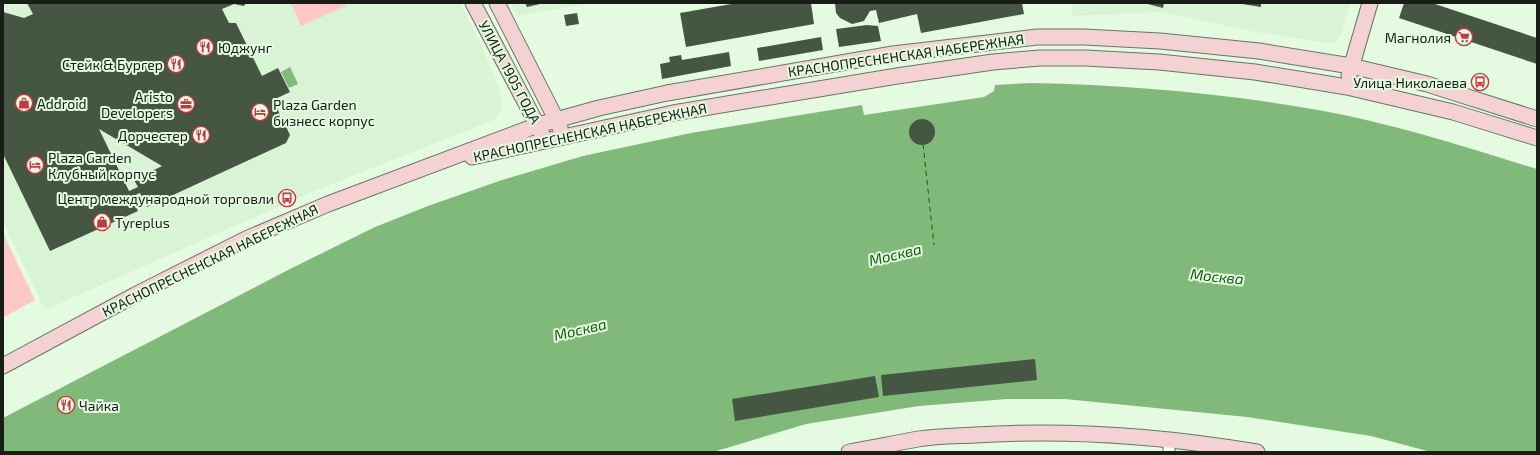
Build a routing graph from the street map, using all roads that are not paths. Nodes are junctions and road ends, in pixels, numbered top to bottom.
1 (473, 3) edge
2 (497, 3) edge
3 (1370, 3) edge
4 (1351, 66) junction
5 (1347, 87) junction
6 (1537, 119) edge
7 (556, 120) junction
8 (538, 125) junction
9 (565, 137) junction
10 (1537, 138) edge
11 (546, 142) junction
12 (422, 167) junction
13 (3, 366) edge
14 (1169, 446) edge
15 (849, 452) edge
16 (1257, 452) edge

1 - 8 main road, УЛИЦА 1905 ГОДА
2 - 7 main road, УЛИЦА 1905 ГОДА
3 - 4 main road
4 - 5 main road
4 - 6 main road, КРАСНОПРЕСНЕНСКАЯ НАБЕРЕЖНАЯ
4 - 7 main road, КРАСНОПРЕСНЕНСКАЯ НАБЕРЕЖНАЯ
5 - 9 main road, КРАСНОПРЕСНЕНСКАЯ НАБЕРЕЖНАЯ
5 - 10 main road, КРАСНОПРЕСНЕНСКАЯ НАБЕРЕЖНАЯ
7 - 8 main road, КРАСНОПРЕСНЕНСКАЯ НАБЕРЕЖНАЯ
7 - 9 main road, УЛИЦА 1905 ГОДА
8 - 11 main road, УЛИЦА 1905 ГОДА
8 - 12 main road, КРАСНОПРЕСНЕНСКАЯ НАБЕРЕЖНАЯ
9 - 11 main road, КРАСНОПРЕСНЕНСКАЯ НАБЕРЕЖНАЯ
11 - 12 main road, КРАСНОПРЕСНЕНСКАЯ НАБЕРЕЖНАЯ
12 - 13 main road, КРАСНОПРЕСНЕНСКАЯ НАБЕРЕЖНАЯ
14 - 15 main road
14 - 16 main road

